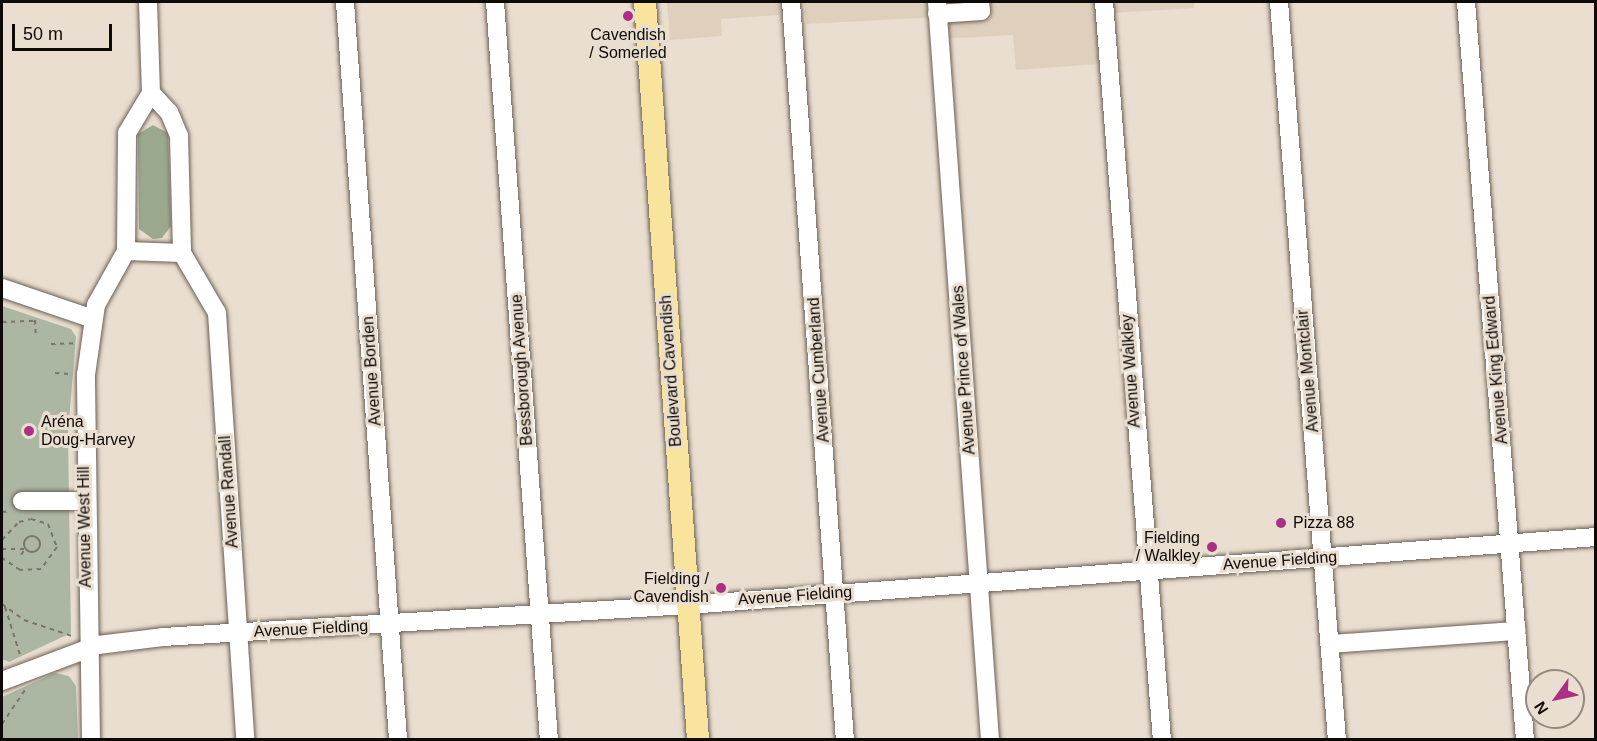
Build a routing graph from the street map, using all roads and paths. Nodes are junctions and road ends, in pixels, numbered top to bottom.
1 (148, 2) edge
2 (345, 2) edge
3 (495, 2) edge
4 (645, 2) edge
5 (791, 2) edge
6 (980, 2) edge
7 (1104, 2) edge
8 (1279, 2) edge
9 (1466, 2) edge
10 (937, 8) edge
11 (152, 93) junction
12 (126, 251) junction
13 (182, 253) junction
14 (2, 288) edge
15 (37, 316) dead end
16 (93, 319) junction
17 (35, 321) junction
18 (2, 322) edge
19 (36, 338) dead end
20 (77, 343) dead end
21 (51, 344) dead end
22 (55, 373) dead end
23 (74, 374) dead end
24 (22, 501) dead end
25 (84, 501) junction
26 (1596, 537) edge
27 (2, 540) edge
28 (1510, 543) junction
29 (2, 549) edge
30 (25, 549) junction
31 (21, 555) dead end
32 (1323, 557) junction
33 (2, 558) edge
34 (1146, 571) junction
35 (980, 583) junction
36 (835, 593) junction
37 (2, 604) edge
38 (688, 605) junction
39 (5, 607) junction
40 (2, 610) edge
41 (540, 614) junction
42 (390, 624) junction
43 (1516, 631) junction
44 (238, 632) junction
45 (72, 636) dead end
46 (1330, 644) junction
47 (88, 648) junction
48 (21, 658) dead end
49 (2, 681) edge
50 (27, 683) dead end
51 (2, 724) edge
52 (91, 740) edge
53 (245, 740) edge
54 (398, 740) edge
55 (549, 740) edge
56 (698, 740) edge
57 (845, 740) edge
58 (990, 740) edge
59 (1162, 740) edge
60 (1337, 740) edge
61 (1525, 740) edge

1 - 11 street
2 - 42 street, Avenue Borden
3 - 41 street, Bessborough Avenue
4 - 38 main road, Boulevard Cavendish
5 - 36 street, Avenue Cumberland
6 - 10 street
7 - 34 street, Avenue Walkley
8 - 32 street, Avenue Montclair
9 - 28 street, Avenue King Edward
10 - 35 street, Avenue Prince of Wales
11 - 12 street, Avenue West Hill
11 - 13 street, Avenue Randall
12 - 13 street
12 - 16 street, Avenue West Hill
13 - 44 street, Avenue Randall
14 - 16 street
15 - 17 path
16 - 25 street, Avenue West Hill
17 - 18 path
17 - 19 path
20 - 21 path
22 - 23 path
24 - 25 street
25 - 47 street, Avenue West Hill
26 - 28 street, Avenue Fielding
27 - 33 path
28 - 32 street, Avenue Fielding
28 - 43 street, Avenue King Edward
29 - 30 path
30 - 30 path
30 - 31 path
32 - 34 street, Avenue Fielding
32 - 46 street, Avenue Montclair
34 - 35 street, Avenue Fielding
34 - 59 street, Avenue Walkley
35 - 36 street, Avenue Fielding
35 - 58 street, Avenue Prince of Wales
36 - 38 street, Avenue Fielding
36 - 57 street, Avenue Cumberland
37 - 39 path
38 - 41 street, Avenue Fielding
38 - 56 main road, Boulevard Cavendish
39 - 40 path
39 - 45 path
39 - 48 path
41 - 42 street, Avenue Fielding
41 - 55 street, Bessborough Avenue
42 - 44 street, Avenue Fielding
42 - 54 street, Avenue Borden
43 - 46 street
43 - 61 street, Avenue King Edward
44 - 47 street, Avenue Fielding
44 - 53 street, Avenue Randall
46 - 60 street, Avenue Montclair
47 - 49 street, Avenue Fielding
47 - 52 street, Avenue West Hill
50 - 51 path

